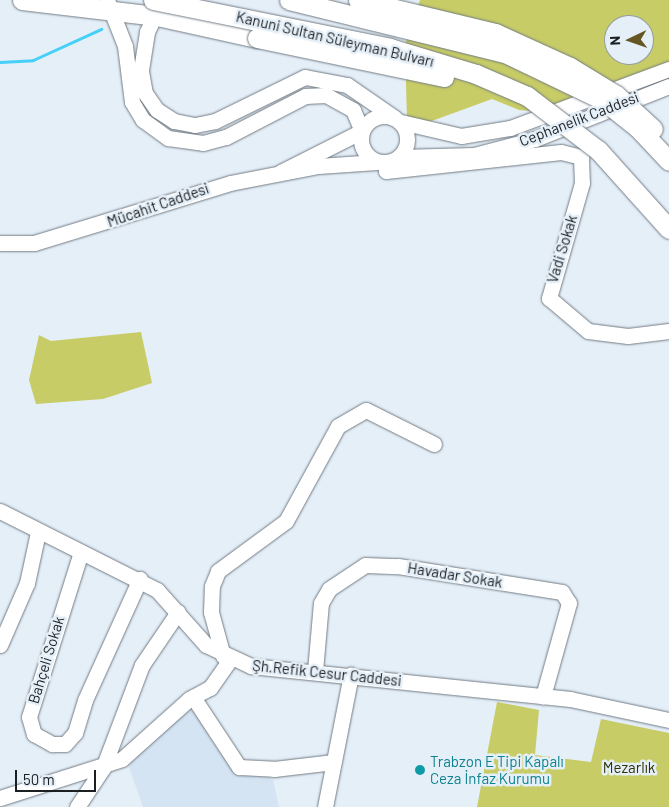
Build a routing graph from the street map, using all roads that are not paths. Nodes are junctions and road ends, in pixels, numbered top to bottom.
1 (22, 0) edge
2 (289, 0) edge
3 (358, 0) edge
4 (109, 5) edge
5 (157, 5) edge
6 (669, 69) edge
7 (669, 86) edge
8 (398, 120) junction
9 (362, 131) junction
10 (581, 157) joint
11 (669, 160) edge
12 (387, 161) junction
13 (281, 172) junction
14 (641, 198) junction
15 (669, 229) edge
16 (0, 243) edge
17 (669, 331) edge
18 (434, 444) dead end
19 (0, 510) edge
20 (38, 532) junction
21 (81, 552) junction
22 (140, 579) junction
23 (178, 612) junction
24 (0, 645) edge
25 (227, 657) junction
26 (315, 671) junction
27 (351, 675) junction
28 (544, 696) junction
29 (193, 697) junction
30 (669, 720) edge
31 (334, 762) junction
32 (103, 768) junction
33 (0, 798) edge
34 (77, 807) edge
35 (325, 807) edge

1 - 4 main road
2 - 11 main road, Kanuni Sultan Süleyman Bulvarı, bridge
3 - 11 main road, bridge
4 - 5 main road
4 - 9 street
5 - 8 street
5 - 14 main road, bridge
5 - 14 main road, Kanuni Sultan Süleyman Bulvarı, bridge
6 - 8 street
7 - 12 street, Cephanelik Caddesi
8 - 9 street
8 - 12 street
9 - 12 street
9 - 13 street
10 - 12 street, Mücahit Caddesi
10 - 17 street, Vadi Sokak
12 - 13 street, Mücahit Caddesi
13 - 16 street, Mücahit Caddesi
14 - 15 main road, Kanuni Sultan Süleyman Bulvarı, bridge
18 - 25 street
19 - 20 street, Şh.Refik Cesur Caddesi
20 - 21 street, Şh.Refik Cesur Caddesi
20 - 24 street
21 - 22 street, Şh.Refik Cesur Caddesi
21 - 22 street, Bahçeli Sokak
22 - 23 street, Şh.Refik Cesur Caddesi
23 - 25 street, Şh.Refik Cesur Caddesi
23 - 32 street
25 - 26 street, Şh.Refik Cesur Caddesi
25 - 29 street
26 - 27 street, Şh.Refik Cesur Caddesi
26 - 28 street, Havadar Sokak
27 - 28 street, Şh.Refik Cesur Caddesi
27 - 31 street
28 - 30 street, Şh.Refik Cesur Caddesi
29 - 31 street
29 - 32 street
31 - 35 street
32 - 33 street
32 - 34 street

